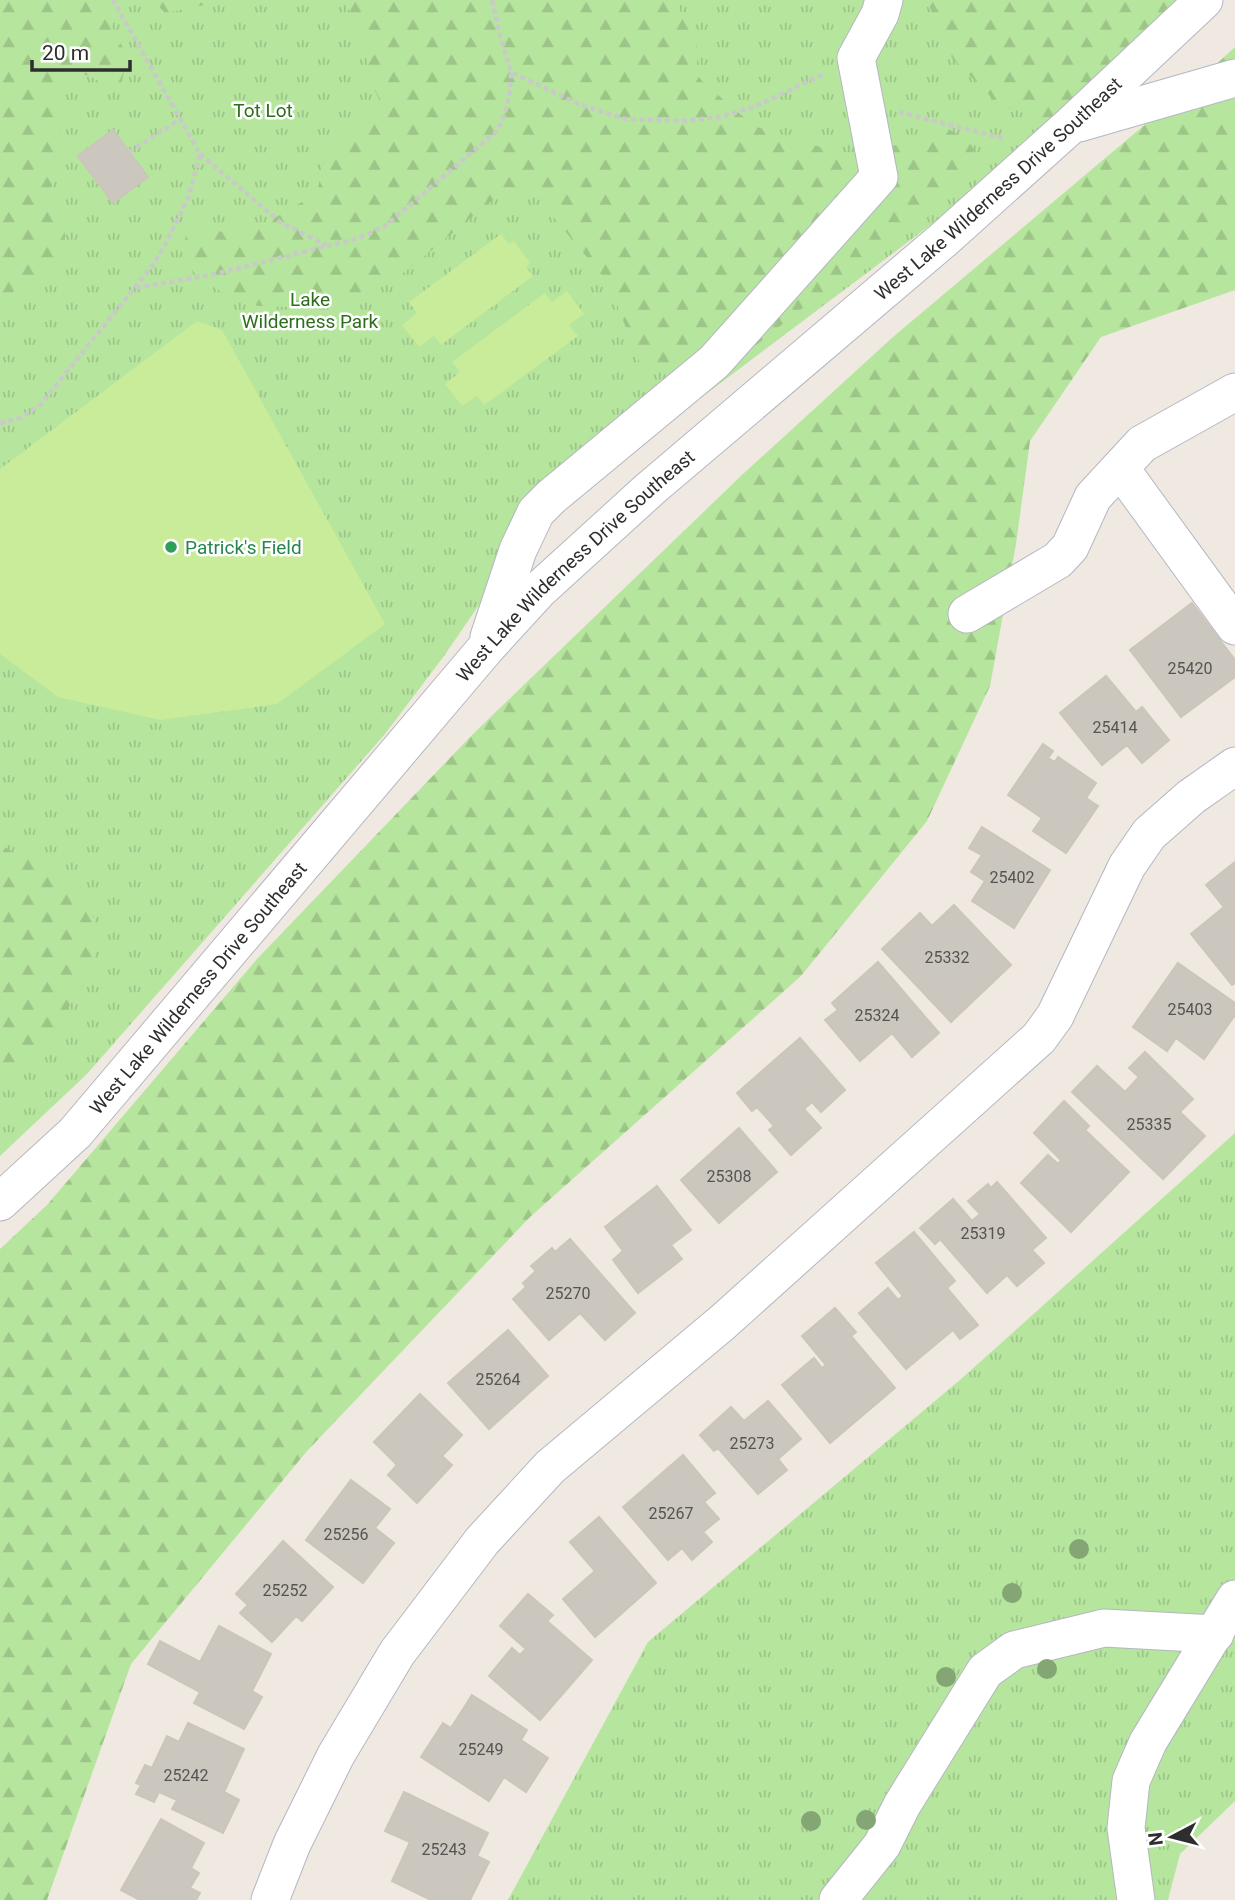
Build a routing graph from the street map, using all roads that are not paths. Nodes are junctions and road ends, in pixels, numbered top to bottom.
1 (884, 0) edge
2 (1204, 0) edge
3 (1235, 78) edge
4 (1058, 137) junction
5 (1235, 392) edge
6 (1120, 468) junction
7 (967, 614) dead end
8 (1235, 626) edge
9 (486, 648) junction
10 (1235, 766) edge
11 (5, 1198) edge
12 (1235, 1599) edge
13 (1214, 1634) junction
14 (270, 1900) edge
15 (838, 1900) edge
16 (1136, 1900) edge

1 - 9 street
2 - 4 street, West Lake Wilderness Drive Southeast
3 - 4 street
4 - 9 street, West Lake Wilderness Drive Southeast
5 - 6 street
6 - 7 street
6 - 8 street
9 - 11 street, West Lake Wilderness Drive Southeast
10 - 14 street
12 - 13 street
13 - 15 street
13 - 16 street

